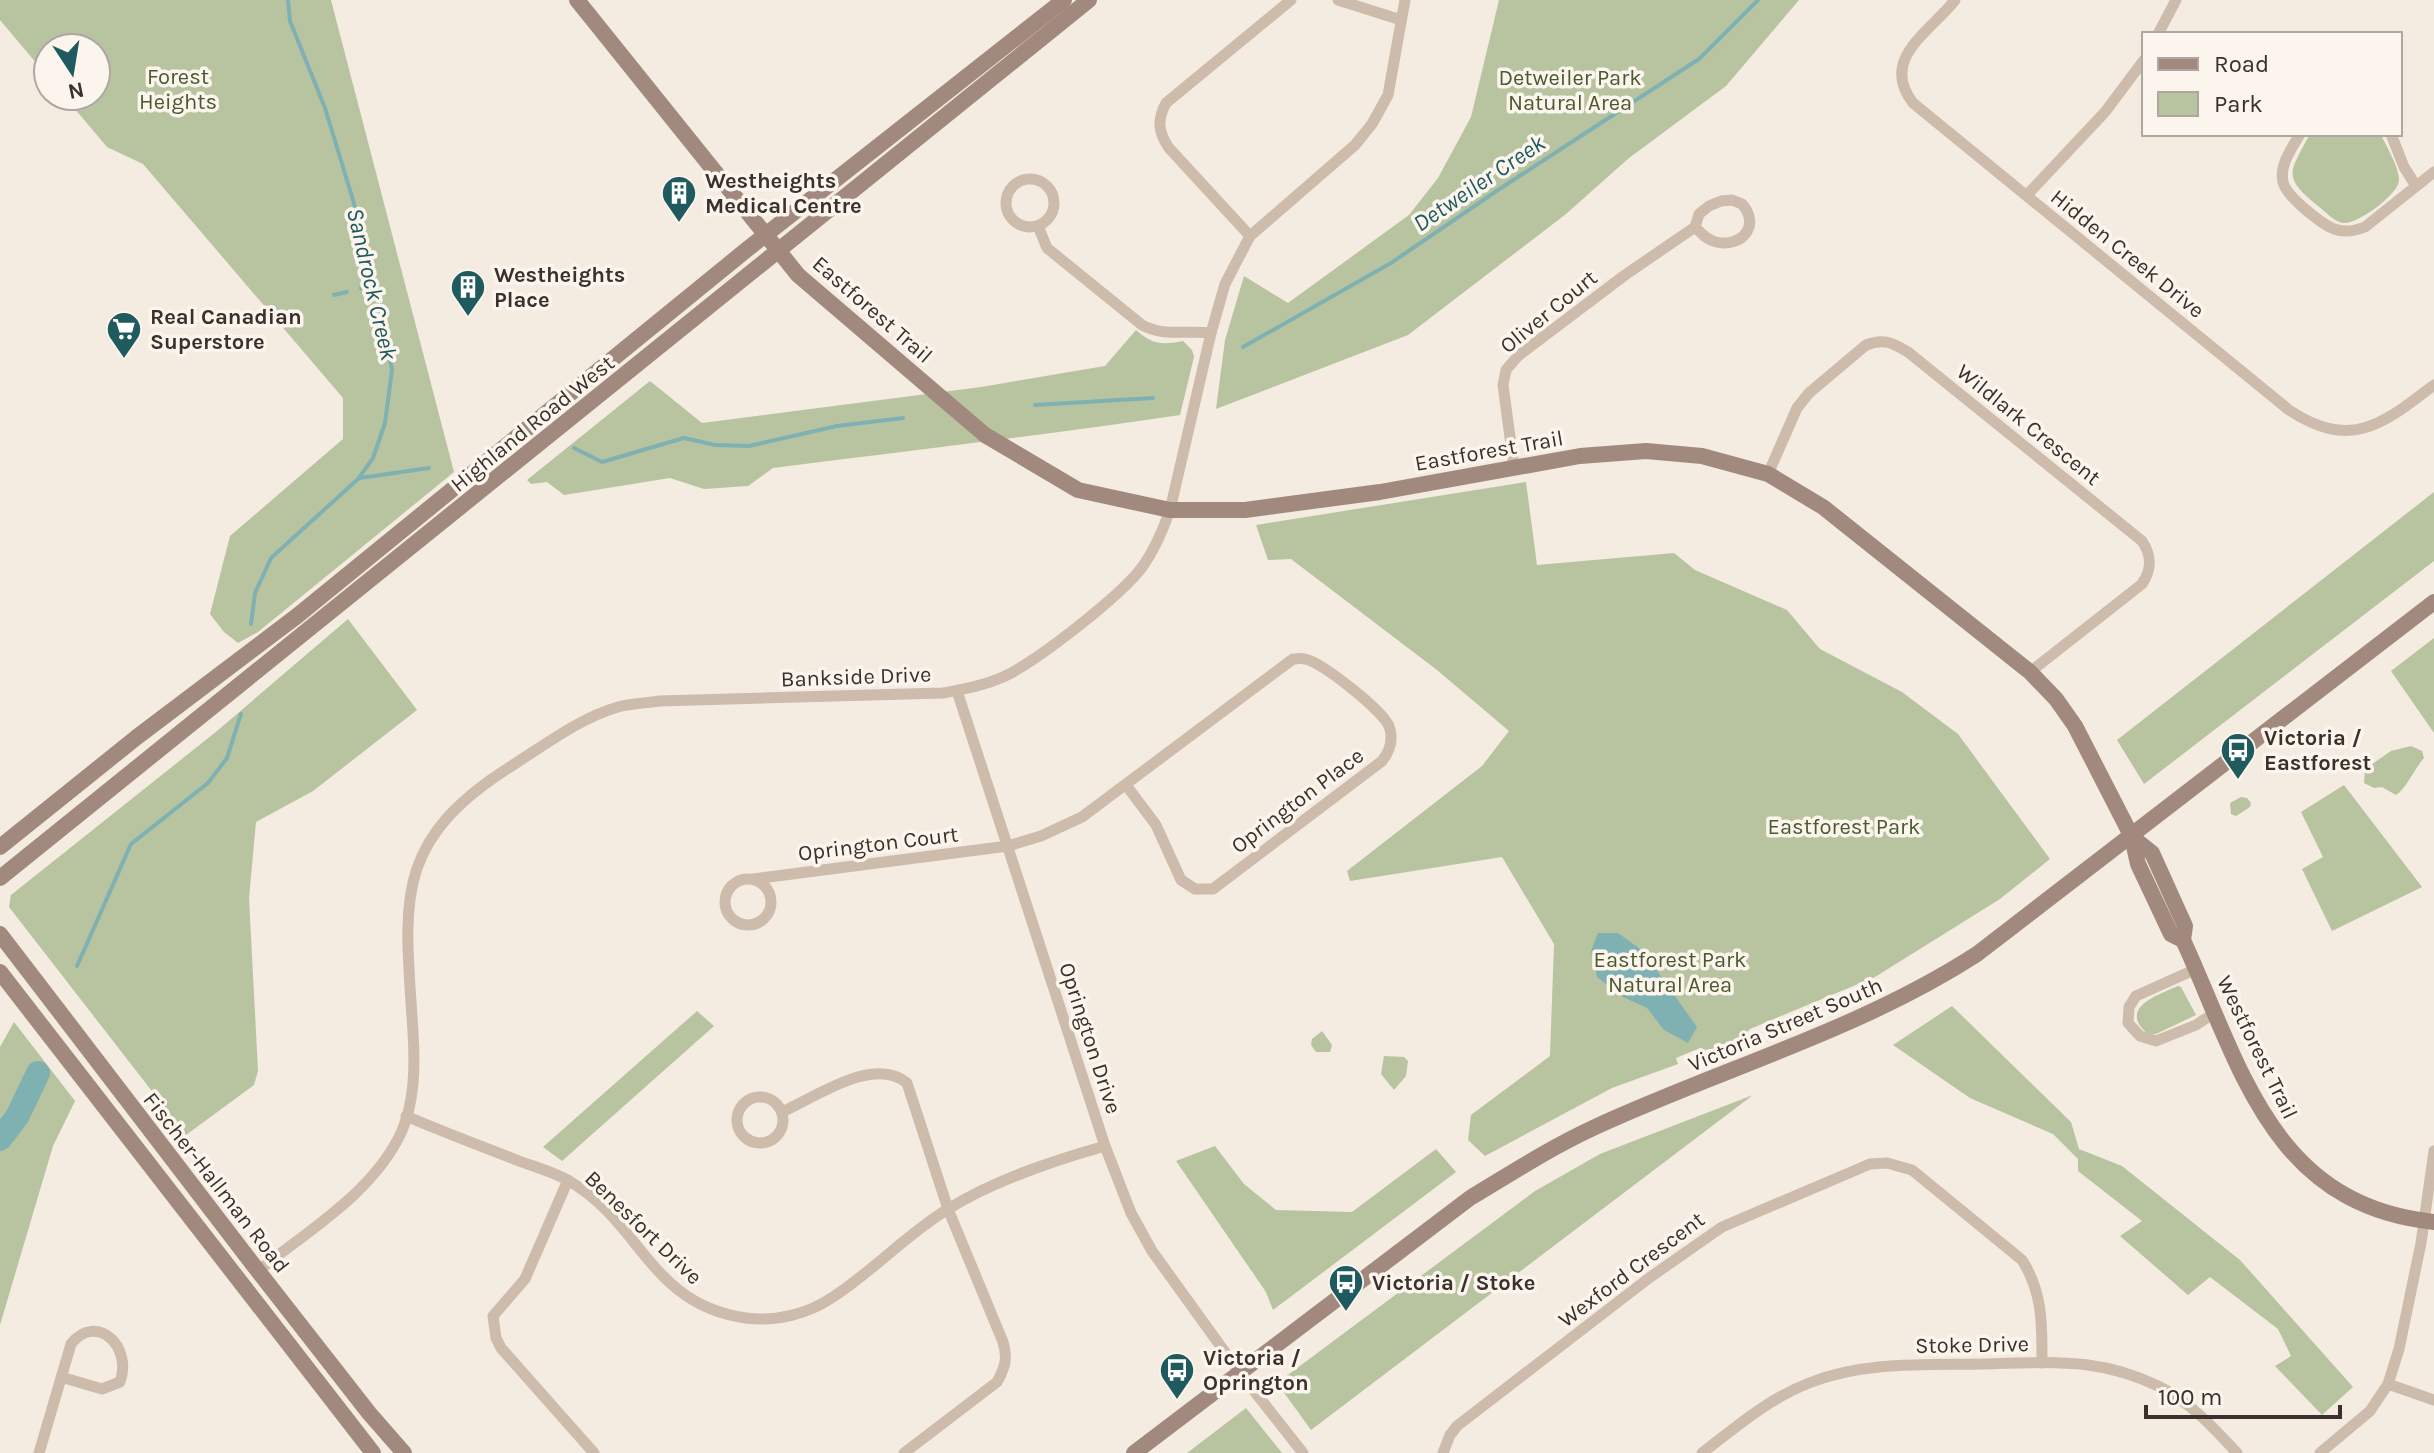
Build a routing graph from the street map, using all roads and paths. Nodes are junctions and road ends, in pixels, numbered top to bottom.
1 (577, 0) edge
2 (1064, 0) edge
3 (1089, 0) edge
4 (1291, 0) edge
5 (1338, 0) edge
6 (1405, 0) edge
7 (1955, 0) edge
8 (2176, 0) edge
9 (1401, 20) junction
10 (2159, 32) edge
11 (2142, 63) edge
12 (2299, 136) edge
13 (2392, 136) edge
14 (2434, 172) edge
15 (2416, 186) junction
16 (2027, 195) junction
17 (1038, 226) junction
18 (1695, 227) junction
19 (765, 235) junction
20 (1250, 236) junction
21 (779, 252) junction
22 (1211, 333) junction
23 (2434, 385) edge
24 (1514, 467) junction
25 (1768, 474) junction
26 (1170, 510) junction
27 (2434, 602) edge
28 (2030, 672) junction
29 (957, 691) junction
30 (1126, 785) junction
31 (2132, 837) junction
32 (1008, 846) junction
33 (0, 847) edge
34 (0, 878) edge
35 (753, 879) junction
36 (0, 934) edge
37 (2196, 969) junction
38 (0, 972) edge
39 (2216, 1012) junction
40 (782, 1112) junction
41 (406, 1116) junction
42 (1105, 1146) junction
43 (2434, 1151) edge
44 (568, 1180) junction
45 (948, 1209) junction
46 (2429, 1222) edge
47 (258, 1271) junction
48 (2042, 1363) junction
49 (1240, 1373) junction
50 (61, 1377) junction
51 (2388, 1384) junction
52 (2434, 1400) edge
53 (39, 1453) edge
54 (373, 1453) edge
55 (404, 1453) edge
56 (594, 1453) edge
57 (904, 1453) edge
58 (1134, 1453) edge
59 (1303, 1453) edge
60 (1443, 1453) edge
61 (1702, 1453) edge
62 (2237, 1453) edge
63 (2320, 1453) edge

1 - 19 main road, Eastforest Trail
2 - 19 main road, Highland Road West
3 - 21 main road, Highland Road West
4 - 20 street
5 - 9 street
6 - 9 street, Bankside Drive
7 - 16 street, Hidden Creek Drive
8 - 10 street
9 - 20 street, Bankside Drive
11 - 16 street
12 - 15 street
13 - 15 street
14 - 15 street
16 - 23 street, Hidden Creek Drive
17 - 17 street
17 - 22 street
18 - 18 street, Oliver Court
18 - 24 street, Oliver Court
19 - 21 main road, Eastforest Trail
19 - 33 main road, Highland Road West
20 - 22 street, Bankside Drive
21 - 26 main road, Eastforest Trail
21 - 34 main road, Highland Road West
22 - 26 street, Bankside Drive
24 - 25 main road, Eastforest Trail
24 - 26 main road, Eastforest Trail
25 - 28 main road, Eastforest Trail
25 - 28 street, Wildlark Crescent
26 - 29 street, Bankside Drive
27 - 31 main road, Victoria Street South
28 - 31 main road, Eastforest Trail
29 - 32 street, Oprington Drive
29 - 41 street, Bankside Drive
30 - 30 street, Oprington Place
30 - 32 street, Oprington Place
31 - 37 main road, Westforest Trail
31 - 49 main road, Victoria Street South
32 - 35 street, Oprington Court
32 - 42 street, Oprington Drive
35 - 35 street
36 - 47 main road, Fischer-Hallman Road
37 - 39 main road, Westforest Trail
37 - 39 street
38 - 54 main road, Fischer-Hallman Road
39 - 46 main road, Westforest Trail
40 - 40 street
40 - 45 street
41 - 44 street, Benesfort Drive
41 - 47 street, Bankside Drive
42 - 45 street, Benesfort Drive
42 - 49 street, Oprington Drive
43 - 46 street
44 - 45 street, Benesfort Drive
44 - 56 street
45 - 57 street
46 - 51 street
47 - 55 main road, Fischer-Hallman Road
48 - 60 street, Wexford Crescent
48 - 61 street, Stoke Drive
48 - 62 street, Stoke Drive
49 - 58 main road, Victoria Street South
49 - 59 street
50 - 50 street
50 - 53 street
51 - 52 street
51 - 63 street

